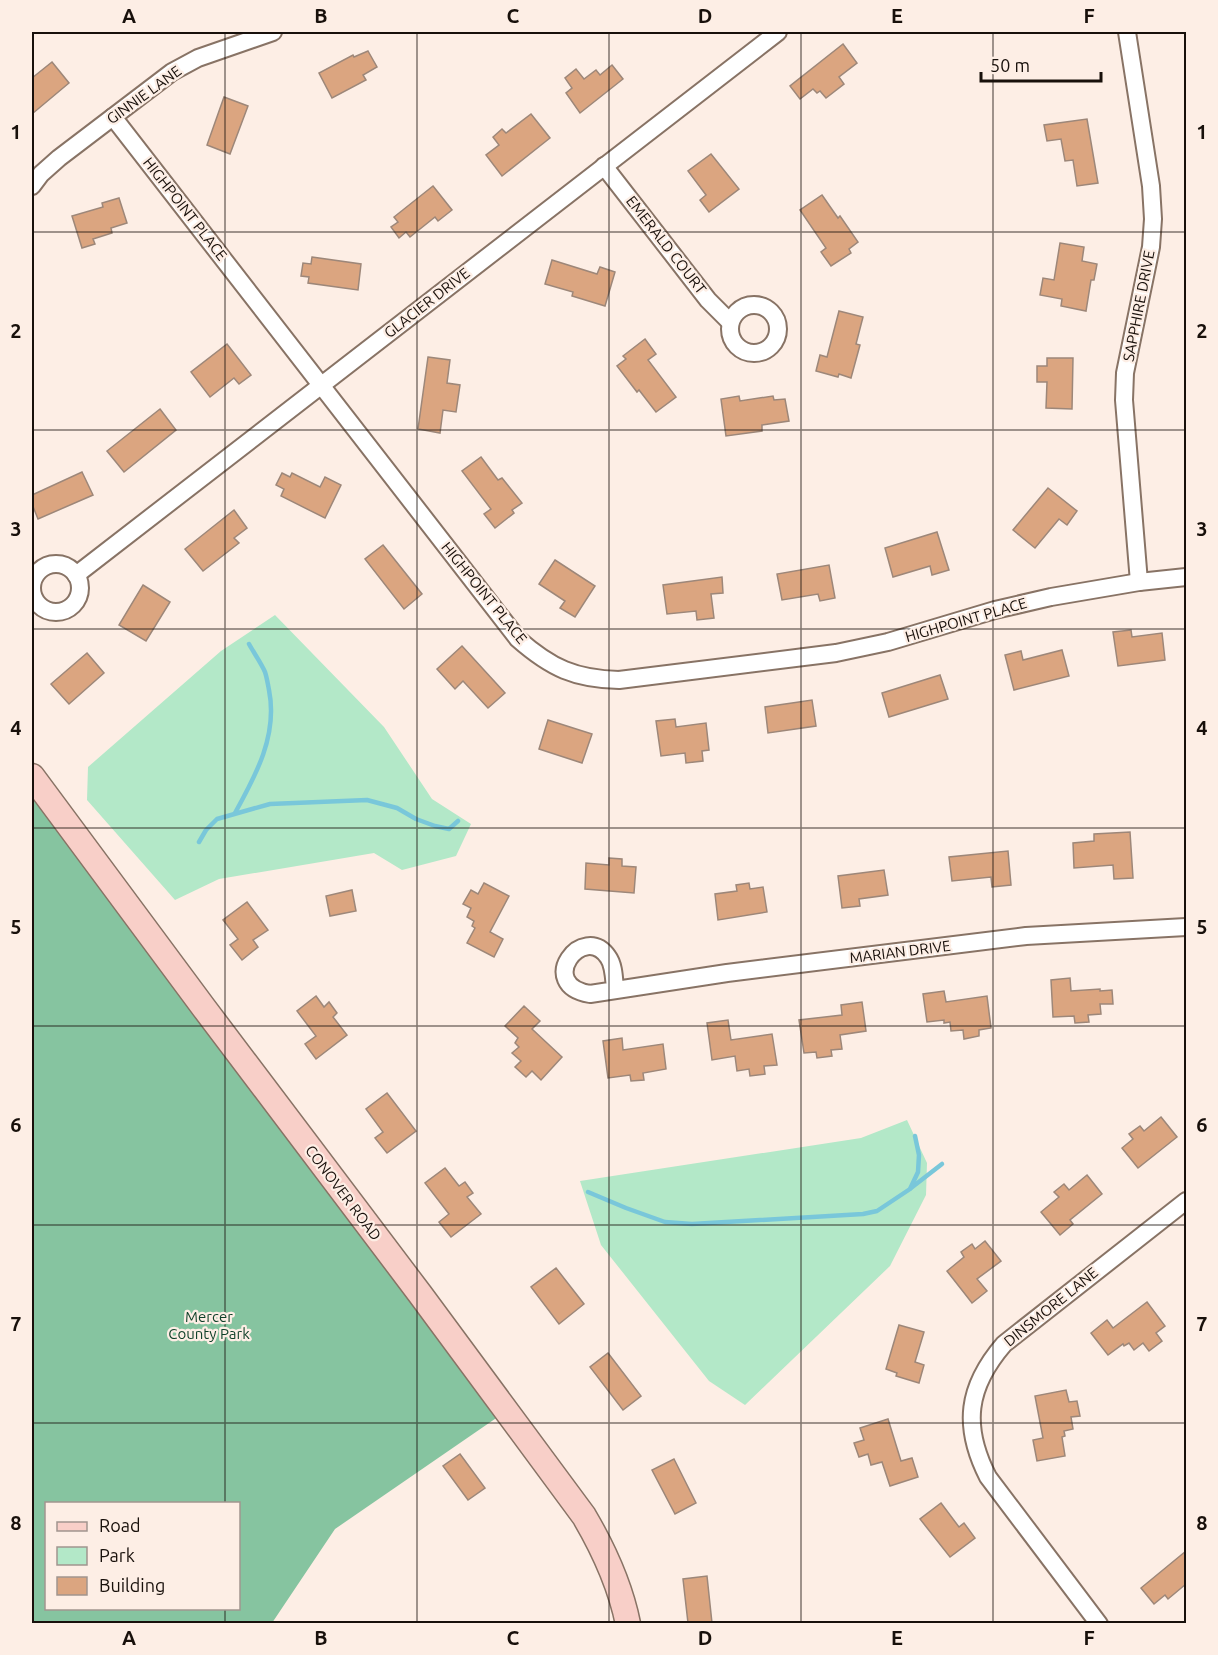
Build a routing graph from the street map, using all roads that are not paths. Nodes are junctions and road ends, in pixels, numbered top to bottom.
1 (273, 32) edge
2 (778, 32) edge
3 (1127, 32) edge
4 (114, 117) junction
5 (604, 166) junction
6 (32, 186) edge
7 (730, 322) dead end
8 (321, 384) junction
9 (76, 575) dead end
10 (1186, 577) edge
11 (1139, 582) junction
12 (32, 776) edge
13 (1186, 927) edge
14 (615, 989) dead end
15 (1186, 1201) edge
16 (628, 1623) edge
17 (1099, 1623) edge

1 - 4 street, GINNIE LANE
2 - 5 street, GLACIER DRIVE
3 - 11 street, SAPPHIRE DRIVE
4 - 6 street, GINNIE LANE
4 - 8 street, HIGHPOINT PLACE
5 - 7 street, EMERALD COURT
5 - 8 street, GLACIER DRIVE
8 - 9 street, GLACIER DRIVE
8 - 11 street, HIGHPOINT PLACE
10 - 11 street, HIGHPOINT PLACE
12 - 16 street, CONOVER ROAD
13 - 14 street, MARIAN DRIVE
15 - 17 street, DINSMORE LANE

